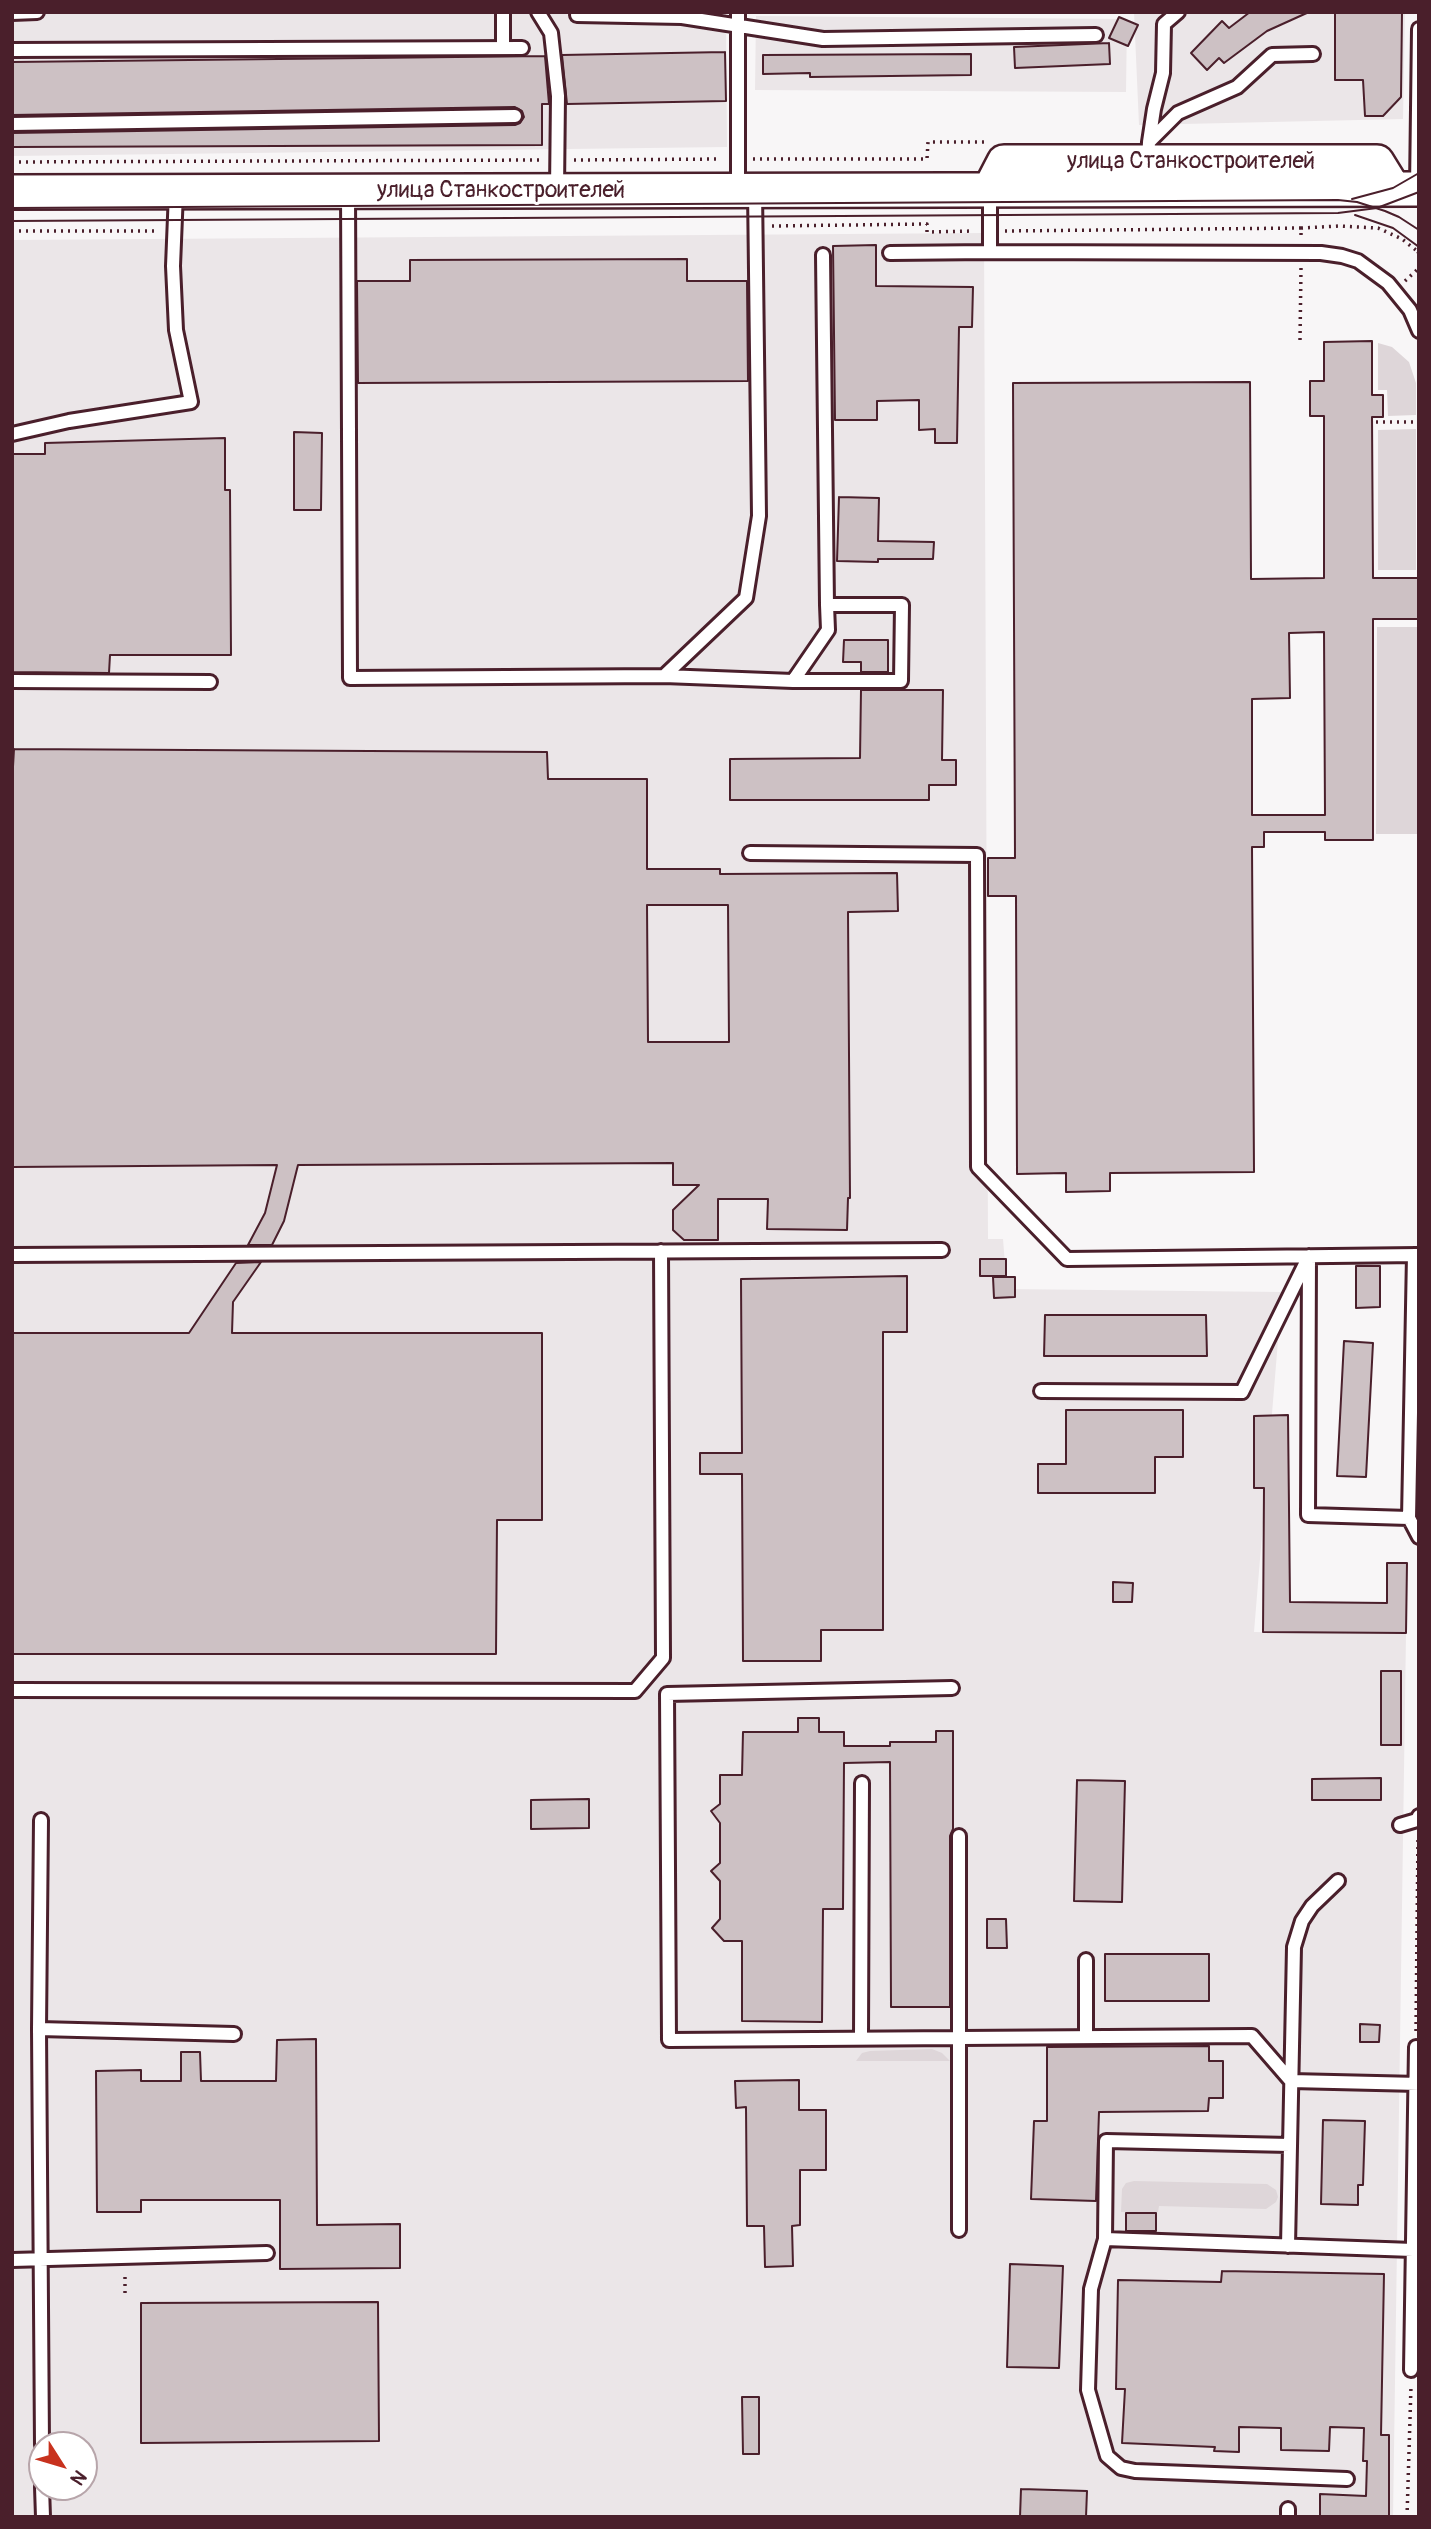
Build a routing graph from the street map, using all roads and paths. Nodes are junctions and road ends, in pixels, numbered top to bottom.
1 (37, 12) edge
2 (503, 12) edge
3 (538, 12) edge
4 (738, 12) edge
5 (1178, 12) edge
6 (12, 13) edge
7 (577, 15) dead end
8 (738, 26) junction
9 (1419, 29) edge
10 (1096, 35) dead end
11 (503, 48) junction
12 (522, 48) dead end
13 (12, 50) edge
14 (1313, 54) dead end
15 (515, 117) dead end
16 (12, 124) edge
17 (997, 142) dead end
18 (1149, 152) junction
19 (12, 162) edge
20 (557, 175) junction
21 (743, 180) junction
22 (1410, 188) edge
23 (990, 189) junction
24 (348, 191) junction
25 (12, 192) edge
26 (176, 192) junction
27 (1301, 228) dead end
28 (12, 231) edge
29 (174, 231) junction
30 (1419, 245) edge
31 (990, 251) junction
32 (1418, 252) edge
33 (890, 253) dead end
34 (823, 255) dead end
35 (1419, 331) edge
36 (1376, 422) dead end
37 (1419, 422) edge
38 (12, 434) edge
39 (827, 605) junction
40 (664, 676) junction
41 (12, 681) edge
42 (793, 681) junction
43 (209, 682) dead end
44 (751, 853) dead end
45 (942, 1250) dead end
46 (661, 1251) junction
47 (12, 1255) edge
48 (1417, 1255) edge
49 (1308, 1256) junction
50 (1041, 1391) dead end
51 (1409, 1518) junction
52 (1419, 1537) edge
53 (952, 1688) dead end
54 (12, 1690) edge
55 (862, 1783) dead end
56 (1419, 1816) edge
57 (41, 1820) dead end
58 (1400, 1825) dead end
59 (959, 1836) dead end
60 (1419, 1847) edge
61 (1338, 1881) dead end
62 (1086, 1960) dead end
63 (39, 2029) junction
64 (234, 2034) dead end
65 (1086, 2037) junction
66 (861, 2038) junction
67 (959, 2038) junction
68 (1416, 2047) joint
69 (1291, 2081) junction
70 (1417, 2084) edge
71 (1290, 2145) junction
72 (959, 2230) dead end
73 (1105, 2239) junction
74 (1288, 2246) junction
75 (1413, 2250) junction
76 (267, 2253) dead end
77 (41, 2259) junction
78 (12, 2260) edge
79 (1411, 2370) joint
80 (42, 2431) edge
81 (1347, 2479) dead end
82 (1407, 2517) edge

1 - 6 lane
2 - 11 lane
3 - 20 lane
4 - 8 lane
5 - 18 lane
7 - 8 lane
8 - 10 lane
8 - 21 lane
9 - 22 lane
11 - 12 lane
11 - 13 lane
14 - 18 lane
15 - 16 lane
17 - 21 path
18 - 22 street, улица Станкостроителей
18 - 23 street, улица Станкостроителей
19 - 20 path
20 - 21 street, улица Станкостроителей
20 - 21 path
20 - 24 street, улица Станкостроителей
21 - 23 street, улица Станкостроителей
21 - 40 lane
22 - 23 street, улица Станкостроителей
23 - 31 lane
24 - 26 street, улица Станкостроителей
24 - 40 lane
25 - 26 street, улица Станкостроителей
26 - 29 lane
27 - 32 path
28 - 29 path
29 - 38 lane
30 - 32 path
31 - 33 lane
31 - 35 lane
34 - 39 lane
36 - 37 path
39 - 42 lane
39 - 42 lane
40 - 42 lane
41 - 43 lane
44 - 49 lane
45 - 46 lane
46 - 47 lane
46 - 54 lane
48 - 49 lane
48 - 51 lane
49 - 50 lane
49 - 51 lane
51 - 52 lane
53 - 66 lane
55 - 66 lane
56 - 58 lane
57 - 63 lane
59 - 67 lane
60 - 68 path
61 - 69 lane
62 - 65 lane
63 - 64 lane
63 - 77 lane
65 - 67 lane
65 - 69 lane
66 - 67 lane
67 - 72 lane
68 - 70 lane
69 - 70 lane
69 - 71 lane
70 - 75 lane
71 - 73 lane
71 - 74 lane
73 - 74 lane
73 - 81 lane
74 - 75 lane
75 - 79 lane
76 - 77 lane
77 - 78 lane
77 - 80 lane
79 - 82 path

